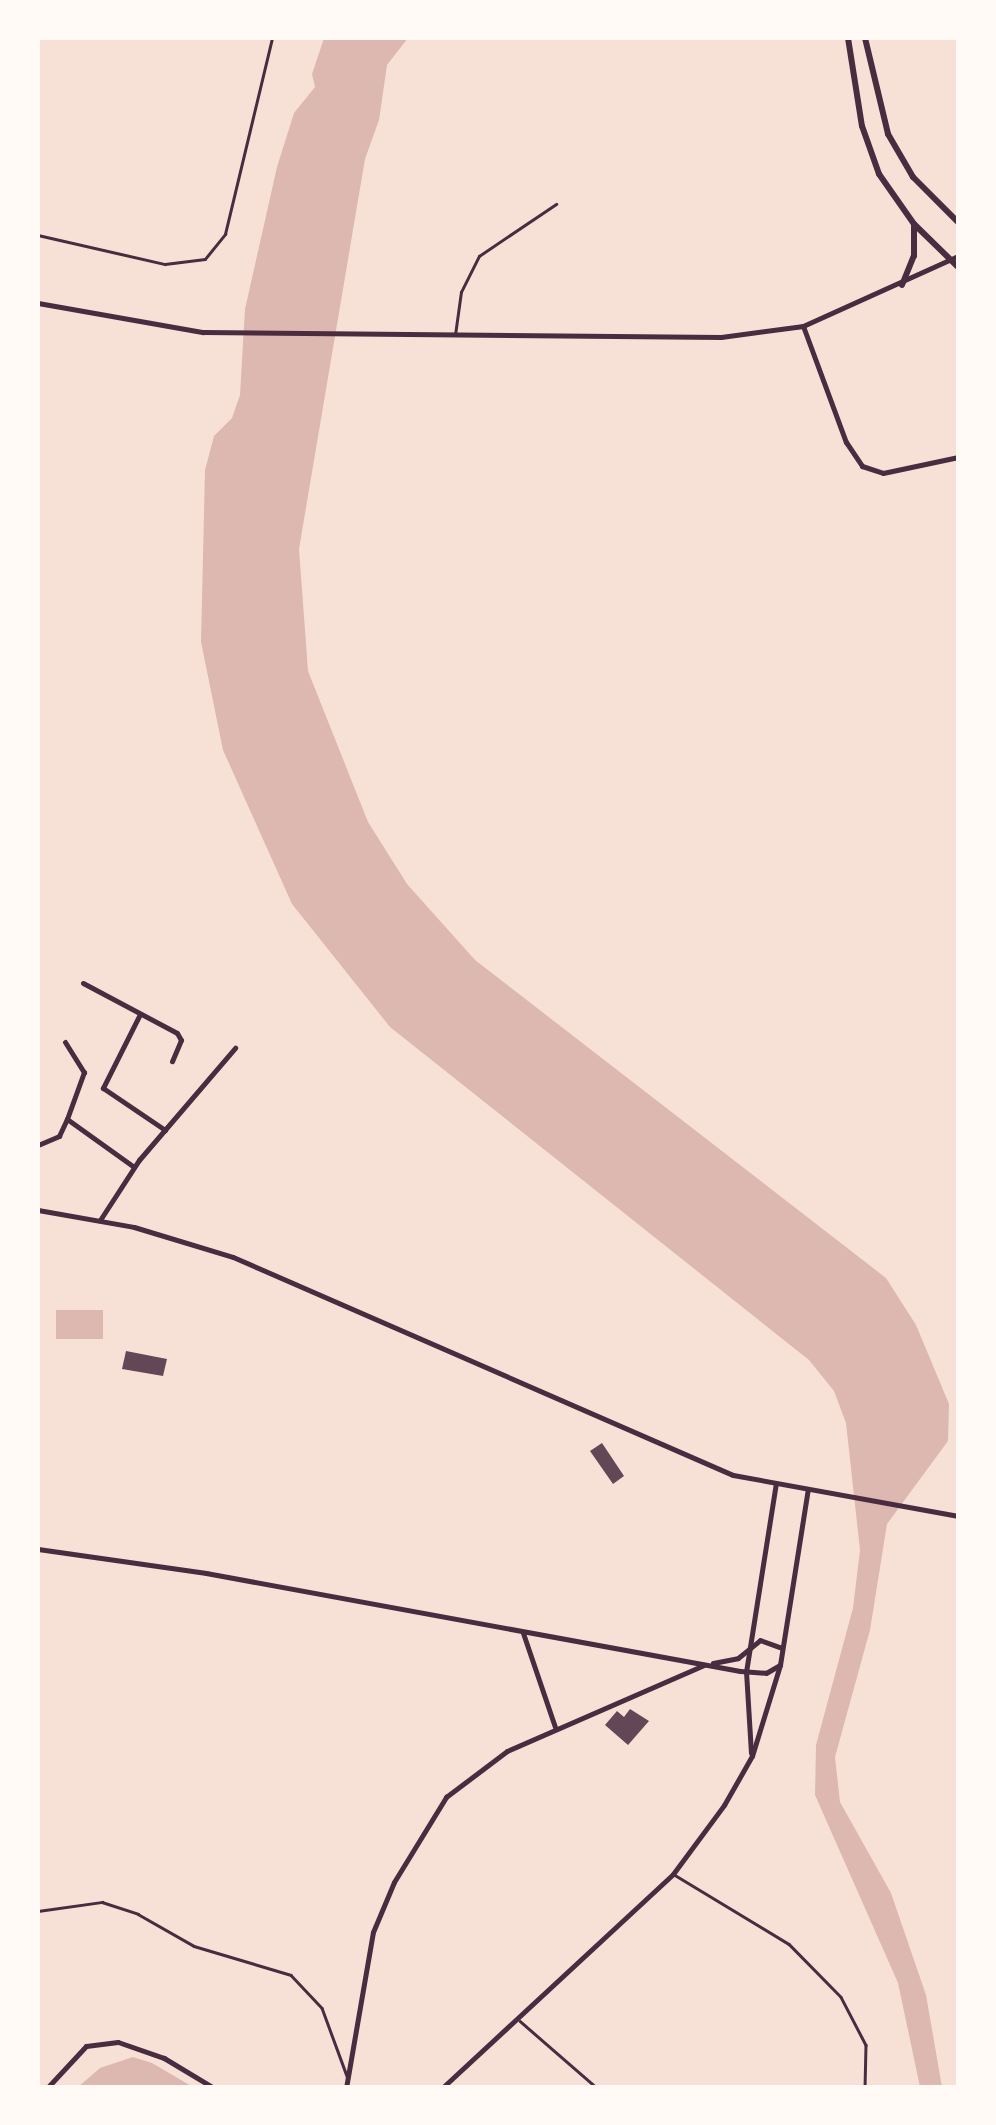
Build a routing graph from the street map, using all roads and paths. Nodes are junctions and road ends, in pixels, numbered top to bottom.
1 (272, 38) edge
2 (848, 38) edge
3 (865, 38) edge
4 (556, 204) dead end
5 (958, 222) edge
6 (914, 224) junction
7 (38, 235) edge
8 (958, 256) edge
9 (955, 264) edge
10 (902, 285) junction
11 (38, 303) edge
12 (803, 326) junction
13 (455, 336) junction
14 (958, 457) edge
15 (83, 984) dead end
16 (140, 1014) junction
17 (65, 1042) dead end
18 (234, 1048) dead end
19 (172, 1061) dead end
20 (67, 1119) junction
21 (165, 1130) junction
22 (38, 1144) edge
23 (134, 1167) junction
24 (38, 1210) edge
25 (100, 1220) junction
26 (776, 1483) junction
27 (808, 1489) junction
28 (958, 1516) edge
29 (38, 1549) edge
30 (523, 1633) junction
31 (783, 1649) junction
32 (748, 1650) junction
33 (708, 1664) junction
34 (780, 1665) junction
35 (746, 1672) junction
36 (555, 1726) junction
37 (752, 1756) junction
38 (673, 1874) junction
39 (38, 1910) edge
40 (520, 2021) junction
41 (348, 2078) junction
42 (47, 2088) edge
43 (214, 2088) edge
44 (346, 2088) edge
45 (442, 2088) edge
46 (597, 2088) edge
47 (864, 2088) edge

1 - 7 lane
2 - 6 main road
3 - 5 main road
4 - 13 lane
6 - 9 main road
6 - 10 main road
8 - 9 street
9 - 10 street
10 - 12 street
11 - 13 street
12 - 13 street
12 - 14 street
15 - 16 street
16 - 19 street
16 - 21 street
17 - 20 street
18 - 21 street
20 - 22 street
20 - 23 street
21 - 23 street
23 - 25 street
24 - 25 street
25 - 26 street
26 - 27 street
26 - 32 street
27 - 28 street
27 - 31 street
29 - 30 street
30 - 33 street
30 - 36 street
31 - 32 street
31 - 34 street
32 - 33 street
32 - 35 street
33 - 35 street
33 - 36 street
34 - 35 street
34 - 37 street
35 - 37 street
36 - 41 street
37 - 38 street
38 - 40 street
38 - 47 lane
39 - 41 lane
40 - 45 street
40 - 46 lane
41 - 44 street
42 - 43 street

